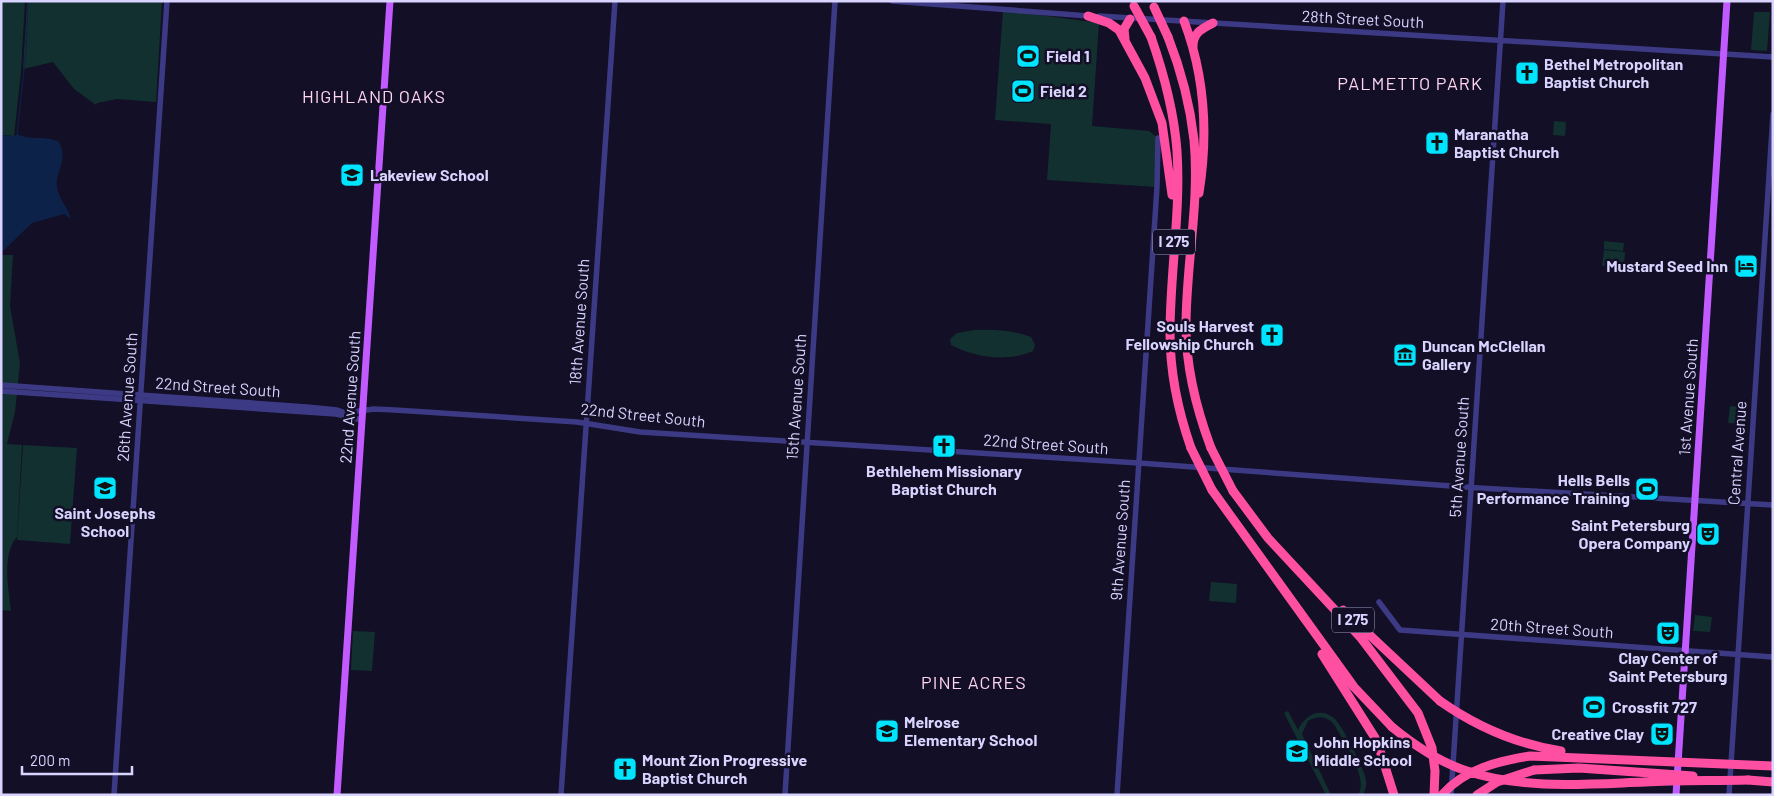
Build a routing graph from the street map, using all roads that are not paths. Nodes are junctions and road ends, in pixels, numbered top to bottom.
1 (167, 1) edge
2 (390, 1) edge
3 (615, 1) edge
4 (835, 1) edge
5 (892, 1) edge
6 (1503, 1) edge
7 (1727, 1) edge
8 (1132, 4) edge
9 (1152, 4) edge
10 (1088, 16) junction
11 (1130, 18) junction
12 (1184, 21) junction
13 (1213, 23) junction
14 (1125, 41) junction
15 (1500, 41) junction
16 (1193, 49) junction
17 (1724, 54) junction
18 (1773, 57) edge
19 (1773, 114) edge
20 (1158, 138) dead end
21 (1175, 231) junction
22 (1191, 245) junction
23 (1, 385) edge
24 (1, 391) edge
25 (140, 398) junction
26 (363, 410) junction
27 (343, 412) junction
28 (336, 414) junction
29 (362, 420) junction
30 (585, 423) junction
31 (807, 442) junction
32 (1139, 463) junction
33 (1471, 487) junction
34 (1695, 501) junction
35 (1748, 504) junction
36 (1773, 505) edge
37 (1268, 538) junction
38 (1254, 548) junction
39 (1379, 602) dead end
40 (1462, 636) junction
41 (1685, 652) junction
42 (1738, 655) junction
43 (1773, 657) edge
44 (1654, 760) junction
45 (1773, 766) edge
46 (1748, 780) junction
47 (1773, 782) edge
48 (114, 795) edge
49 (337, 795) edge
50 (561, 795) edge
51 (785, 795) edge
52 (1117, 795) edge
53 (1394, 795) edge
54 (1434, 795) edge
55 (1442, 795) edge
56 (1451, 795) edge
57 (1477, 795) edge
58 (1676, 795) edge
59 (1729, 795) edge

1 - 25 street, 26th Avenue South
2 - 26 main road, 22nd Avenue South
3 - 30 street, 18th Avenue South
4 - 31 street, 15th Avenue South
5 - 10 street, 28th Street South
6 - 15 street, 5th Avenue South
7 - 17 main road, 1st Avenue South
8 - 21 highway, I 275, bridge
9 - 22 highway, I 275, bridge
10 - 11 street, 28th Street South
10 - 14 highway
11 - 12 street, 28th Street South
11 - 14 highway
12 - 13 street, 28th Street South
12 - 16 highway
13 - 15 street, 28th Street South
13 - 16 highway
14 - 21 highway
15 - 17 street, 28th Street South
15 - 33 street, 5th Avenue South
16 - 22 highway
17 - 18 street, 28th Street South
17 - 34 main road, 1st Avenue South
19 - 35 street, Central Avenue
20 - 32 street, 9th Avenue South
21 - 38 highway, I 275, bridge
22 - 37 highway, I 275, bridge
23 - 25 street, 22nd Street South
24 - 25 street, 22nd Street South
25 - 27 street, 22nd Street South
25 - 28 street, 22nd Street South
25 - 48 street, 26th Avenue South
26 - 27 street, 22nd Street South
26 - 29 main road, 22nd Avenue South
26 - 30 street, 22nd Street South
27 - 28 street, 22nd Street South
28 - 29 street
29 - 49 main road, 22nd Avenue South
30 - 31 street, 22nd Street South
30 - 50 street, 18th Avenue South
31 - 32 street, 22nd Street South
31 - 51 street, 15th Avenue South
32 - 33 street, 22nd Street South
32 - 52 street, 9th Avenue South
33 - 34 street, 22nd Street South
33 - 40 street, 5th Avenue South
34 - 35 street, 22nd Street South
34 - 41 main road, 1st Avenue South
35 - 36 street, 22nd Street South
35 - 42 street, Central Avenue
37 - 44 highway, I 275, bridge
37 - 54 highway
38 - 46 highway, I 275, bridge
38 - 53 highway
39 - 40 street, 20th Street South
40 - 41 street, 20th Street South
40 - 56 street, 5th Avenue South
41 - 42 street, 20th Street South
41 - 58 main road, 1st Avenue South
42 - 43 street, 20th Street South
42 - 59 street, Central Avenue
44 - 45 highway, I 275, bridge
44 - 55 highway, bridge
46 - 47 highway, I 275
46 - 57 highway, bridge

